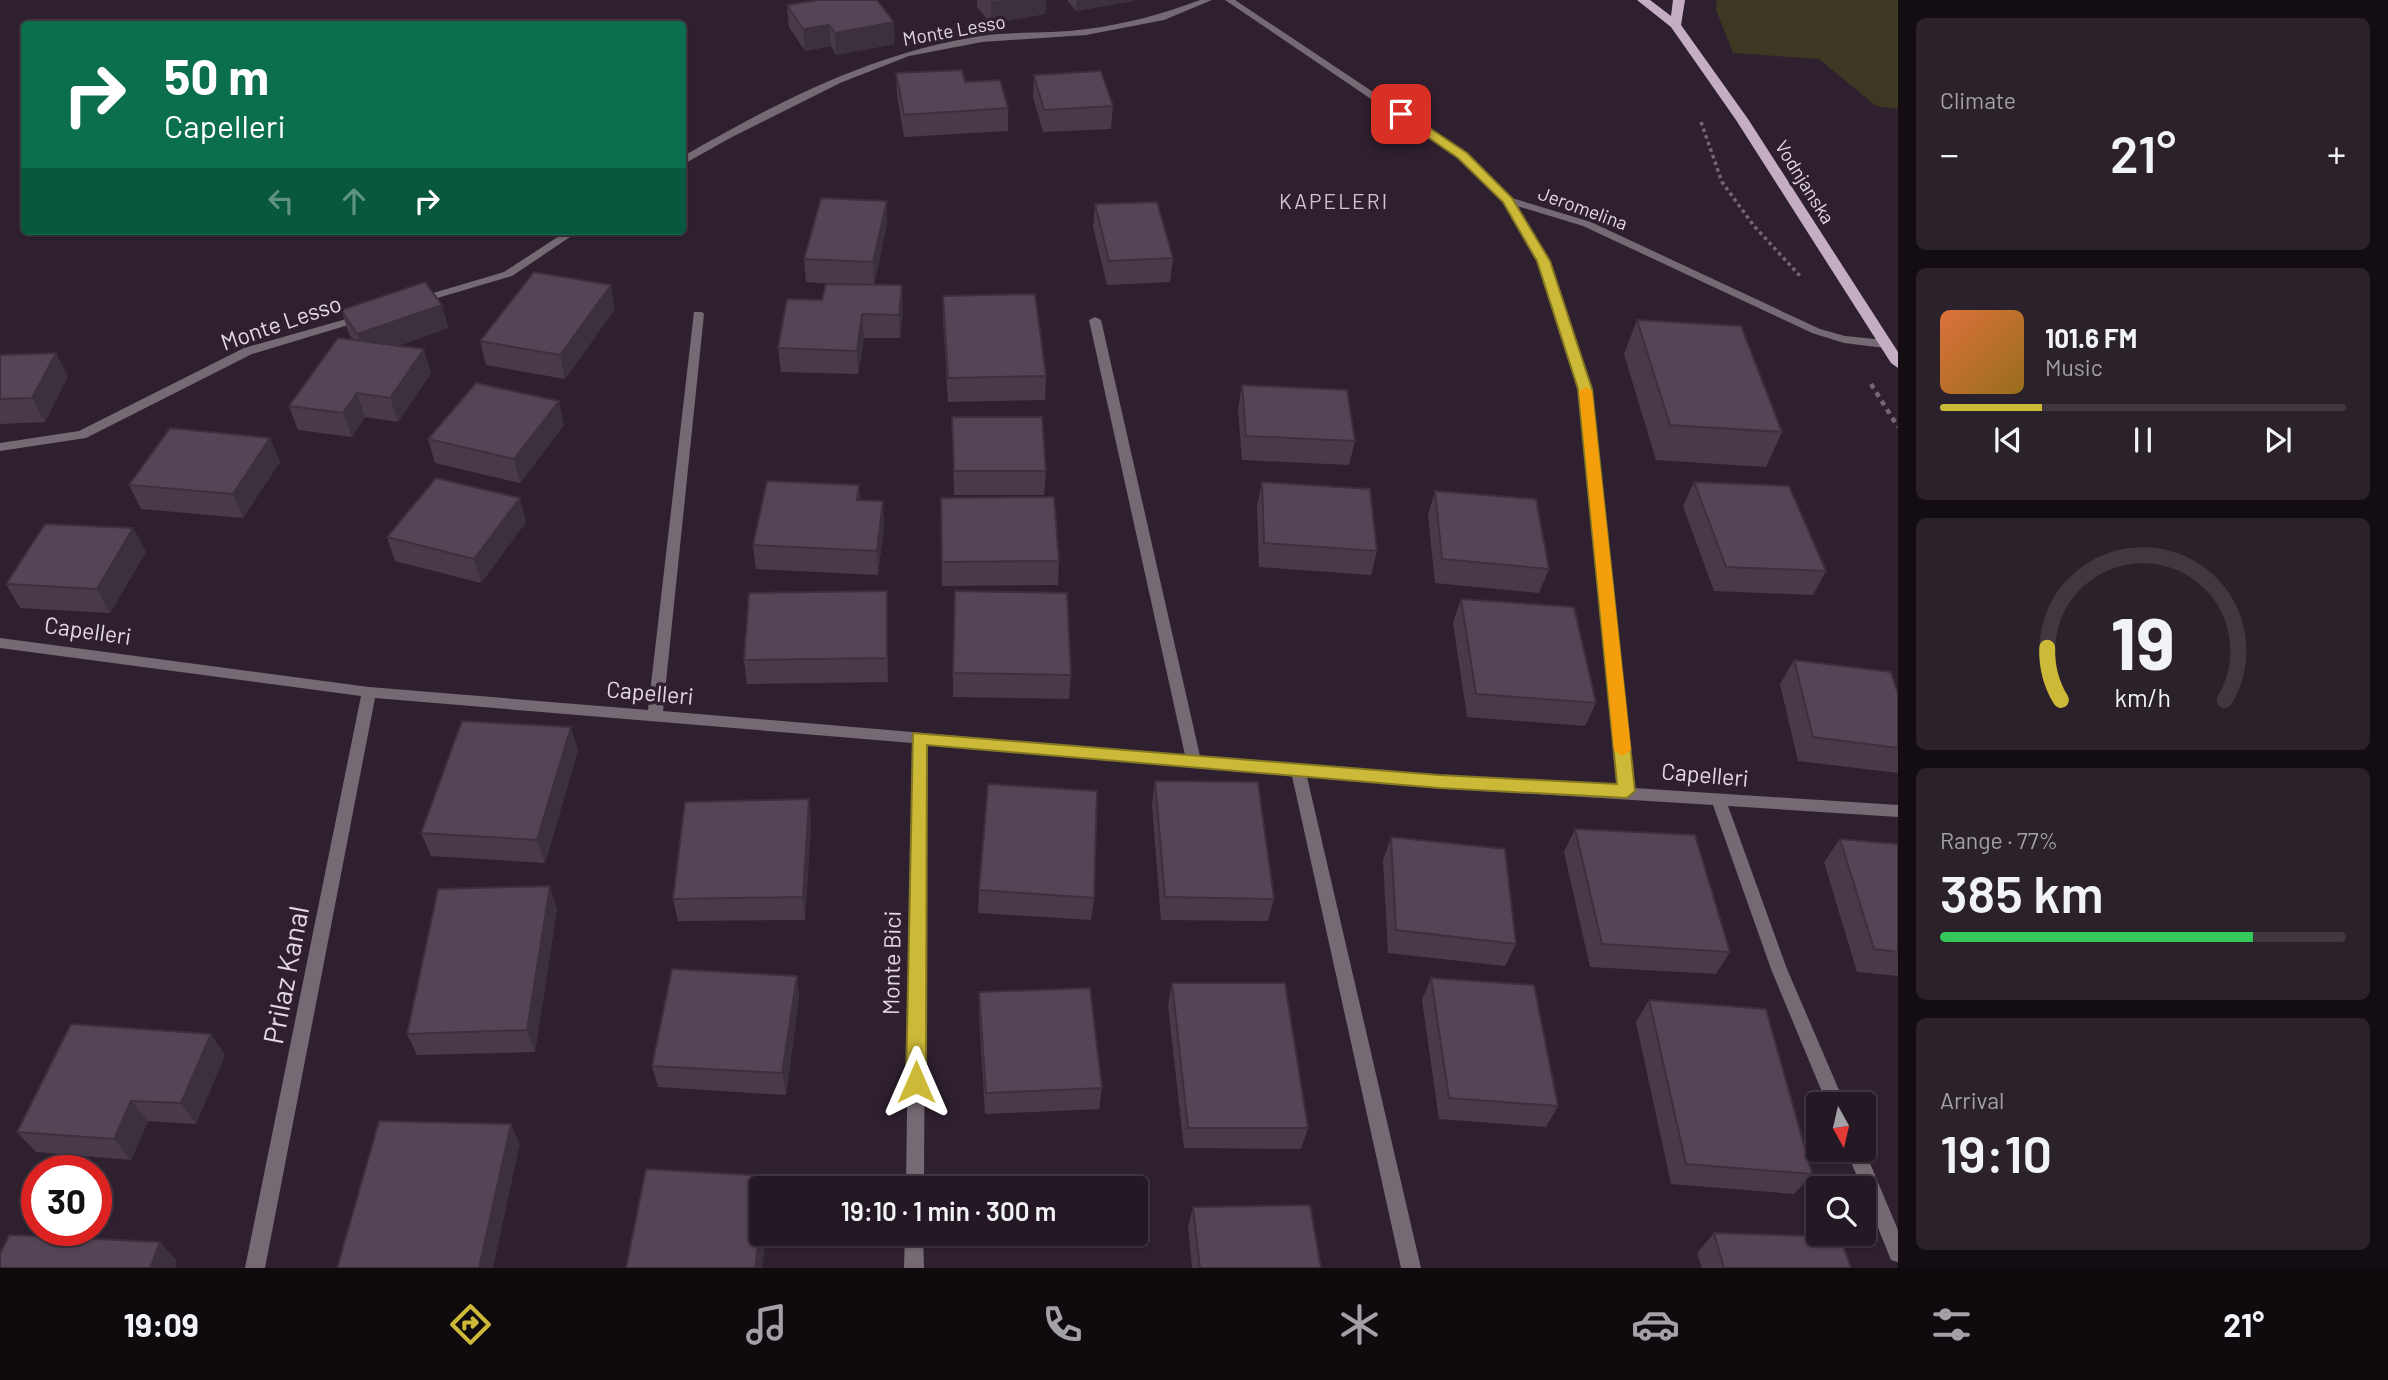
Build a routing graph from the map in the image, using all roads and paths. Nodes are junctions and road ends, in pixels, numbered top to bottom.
1 (1208, 0) edge
2 (1229, 0) edge
3 (1643, 0) edge
4 (1679, 0) edge
5 (1675, 25) junction
6 (1701, 122) dead end
7 (686, 160) edge
8 (1508, 200) junction
9 (567, 235) edge
10 (1802, 279) dead end
11 (404, 305) edge
12 (378, 313) edge
13 (698, 314) dead end
14 (1095, 320) dead end
15 (1844, 340) junction
16 (1885, 344) junction
17 (1898, 363) edge
18 (1898, 427) edge
19 (0, 447) edge
20 (0, 643) edge
21 (369, 692) junction
22 (656, 716) junction
23 (919, 738) junction
24 (1194, 761) junction
25 (1298, 769) junction
26 (1627, 791) junction
27 (1718, 799) junction
28 (1898, 811) edge
29 (1831, 1092) edge
30 (1860, 1162) edge
31 (915, 1176) edge
32 (914, 1246) edge
33 (1898, 1253) edge
34 (255, 1268) edge
35 (914, 1268) edge
36 (1411, 1268) edge

1 - 7 street, Monte Lesso
2 - 8 street, Jeromelina
3 - 5 main road, Vodnjanska
4 - 5 main road
5 - 16 main road, Vodnjanska
6 - 10 path
8 - 15 street, Jeromelina
8 - 26 street
9 - 11 street
12 - 19 street, Monte Lesso
13 - 22 street
14 - 24 street
15 - 16 street, Jeromelina
15 - 18 path
16 - 17 main road, Vodnjanska
20 - 21 street, Capelleri
21 - 22 street, Capelleri
21 - 34 street, Prilaz Kanal
22 - 23 street, Capelleri
23 - 24 street, Capelleri
23 - 31 street, Monte Bici
24 - 25 street, Capelleri
25 - 26 street, Capelleri
25 - 36 street
26 - 27 street, Capelleri
27 - 28 street, Capelleri
27 - 29 street
30 - 33 street
32 - 35 street

